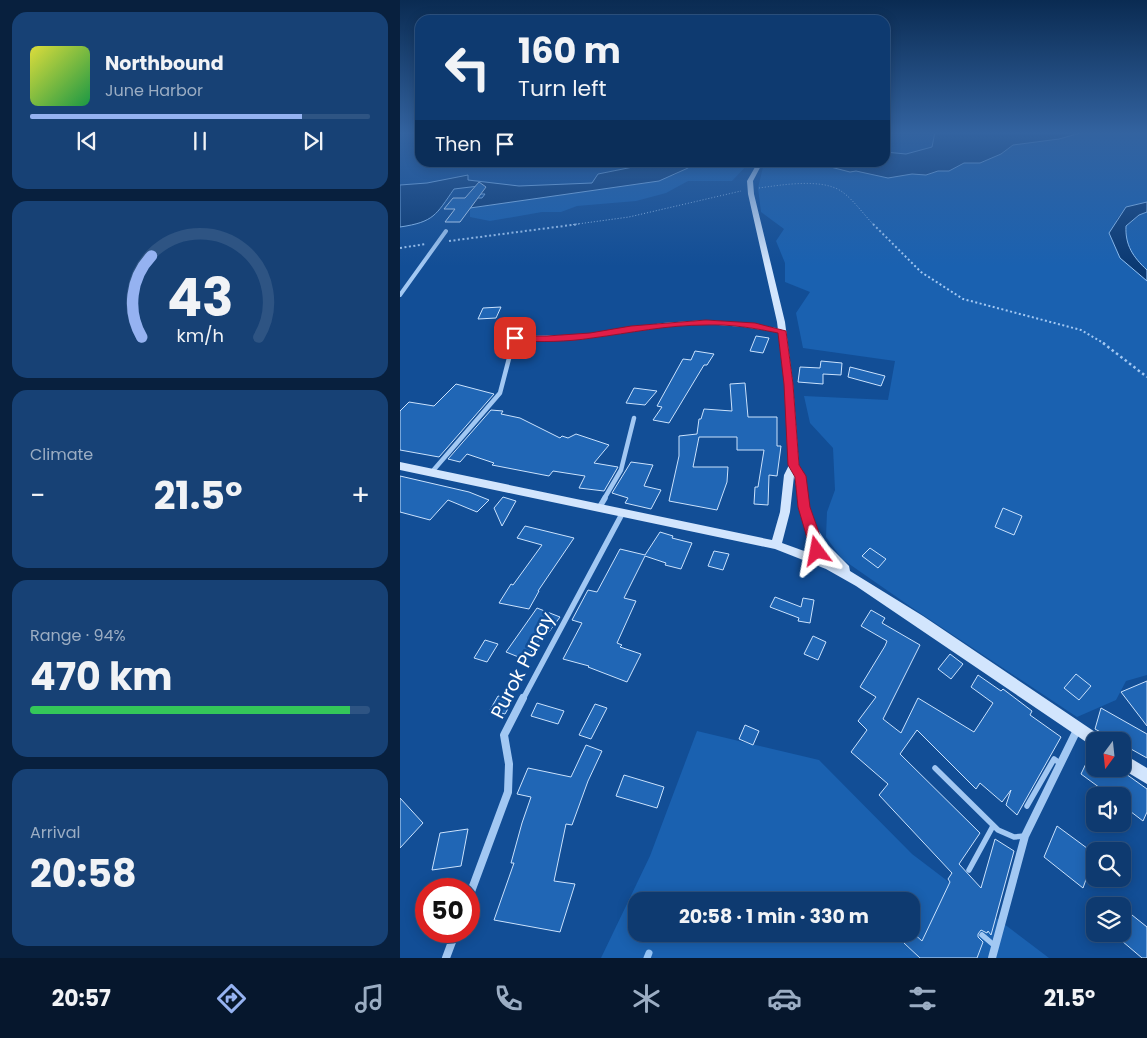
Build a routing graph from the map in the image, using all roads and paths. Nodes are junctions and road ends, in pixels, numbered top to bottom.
1 (752, 177) edge
2 (750, 189) junction
3 (446, 231) dead end
4 (436, 243) junction
5 (400, 248) edge
6 (400, 295) edge
7 (782, 331) junction
8 (1147, 378) edge
9 (634, 418) dead end
10 (794, 465) junction
11 (400, 466) edge
12 (431, 472) junction
13 (599, 509) junction
14 (622, 514) junction
15 (813, 530) junction
16 (776, 545) junction
17 (804, 555) junction
18 (860, 582) junction
19 (1078, 729) junction
20 (1086, 734) edge
21 (1061, 764) junction
22 (1131, 766) edge
23 (935, 768) dead end
24 (1147, 777) edge
25 (1027, 806) dead end
26 (993, 826) junction
27 (1025, 836) junction
28 (969, 870) dead end
29 (476, 878) edge
30 (982, 935) dead end
31 (452, 943) edge
32 (995, 946) junction
33 (446, 958) edge
34 (992, 958) edge

1 - 2 main road
2 - 4 path
2 - 7 main road
2 - 8 path
3 - 4 street
4 - 5 path
4 - 6 street
7 - 10 main road
7 - 12 street
9 - 13 street
10 - 15 main road
10 - 16 main road
11 - 12 main road
12 - 13 main road
13 - 14 main road
14 - 16 main road
14 - 29 street, Purok Punay
15 - 17 main road
15 - 18 main road
16 - 17 main road
17 - 18 main road
18 - 19 main road
19 - 20 main road
19 - 21 street
21 - 25 lane
21 - 27 street
22 - 24 main road
23 - 26 lane
26 - 27 lane
26 - 28 lane
27 - 32 street
30 - 32 lane
31 - 33 street
32 - 34 street

